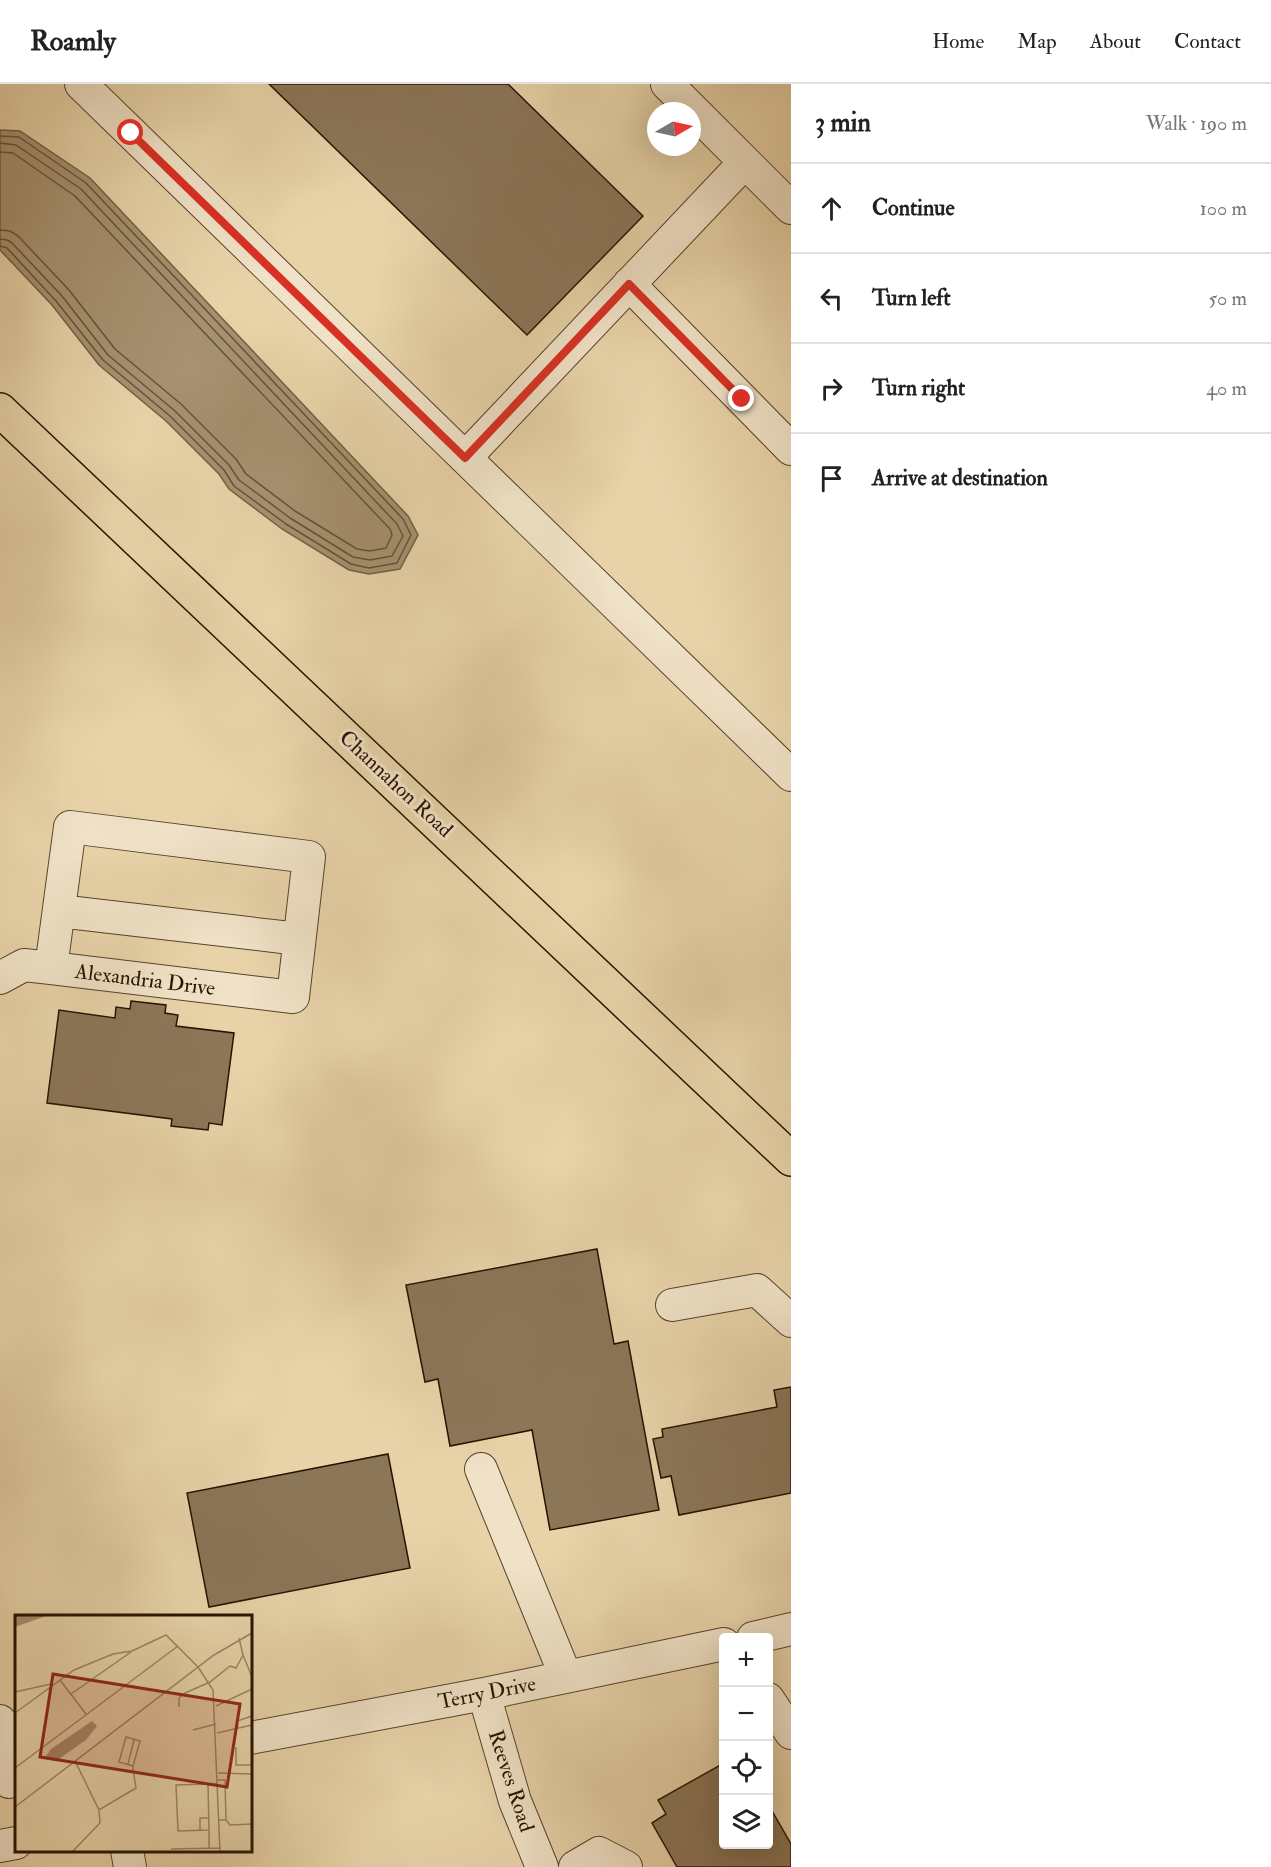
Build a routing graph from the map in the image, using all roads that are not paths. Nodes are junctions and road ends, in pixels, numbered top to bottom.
1 (81, 84) edge
2 (668, 84) edge
3 (690, 84) edge
4 (704, 120) junction
5 (745, 162) junction
6 (791, 208) edge
7 (629, 284) junction
8 (4, 422) edge
9 (791, 449) edge
10 (465, 458) junction
11 (791, 775) edge
12 (58, 911) junction
13 (300, 939) junction
14 (51, 968) junction
15 (0, 978) edge
16 (791, 1159) edge
17 (672, 1305) dead end
18 (791, 1321) edge
19 (481, 1469) dead end
20 (791, 1629) edge
21 (773, 1633) edge
22 (719, 1645) edge
23 (566, 1677) junction
24 (484, 1695) junction
25 (773, 1706) edge
26 (0, 1721) edge
27 (791, 1733) edge
28 (252, 1738) edge
29 (9, 1782) edge
30 (15, 1843) edge
31 (0, 1846) edge
32 (127, 1852) edge
33 (130, 1867) edge
34 (542, 1867) edge
35 (575, 1867) edge
36 (626, 1867) edge

1 - 10 street
2 - 4 street
3 - 4 street
4 - 5 street
5 - 6 street
5 - 7 street
7 - 9 street
7 - 10 street
8 - 16 main road, Channahon Road
10 - 11 street
12 - 13 street
12 - 13 street
12 - 14 street
13 - 14 street, Alexandria Drive
14 - 15 street, Alexandria Drive
17 - 18 street
19 - 23 street
20 - 21 street
22 - 23 street, Terry Drive
23 - 24 street, Terry Drive
24 - 28 street, Terry Drive
24 - 34 street, Reeves Road
25 - 27 street
26 - 29 street
30 - 31 street
32 - 33 street
35 - 36 street

